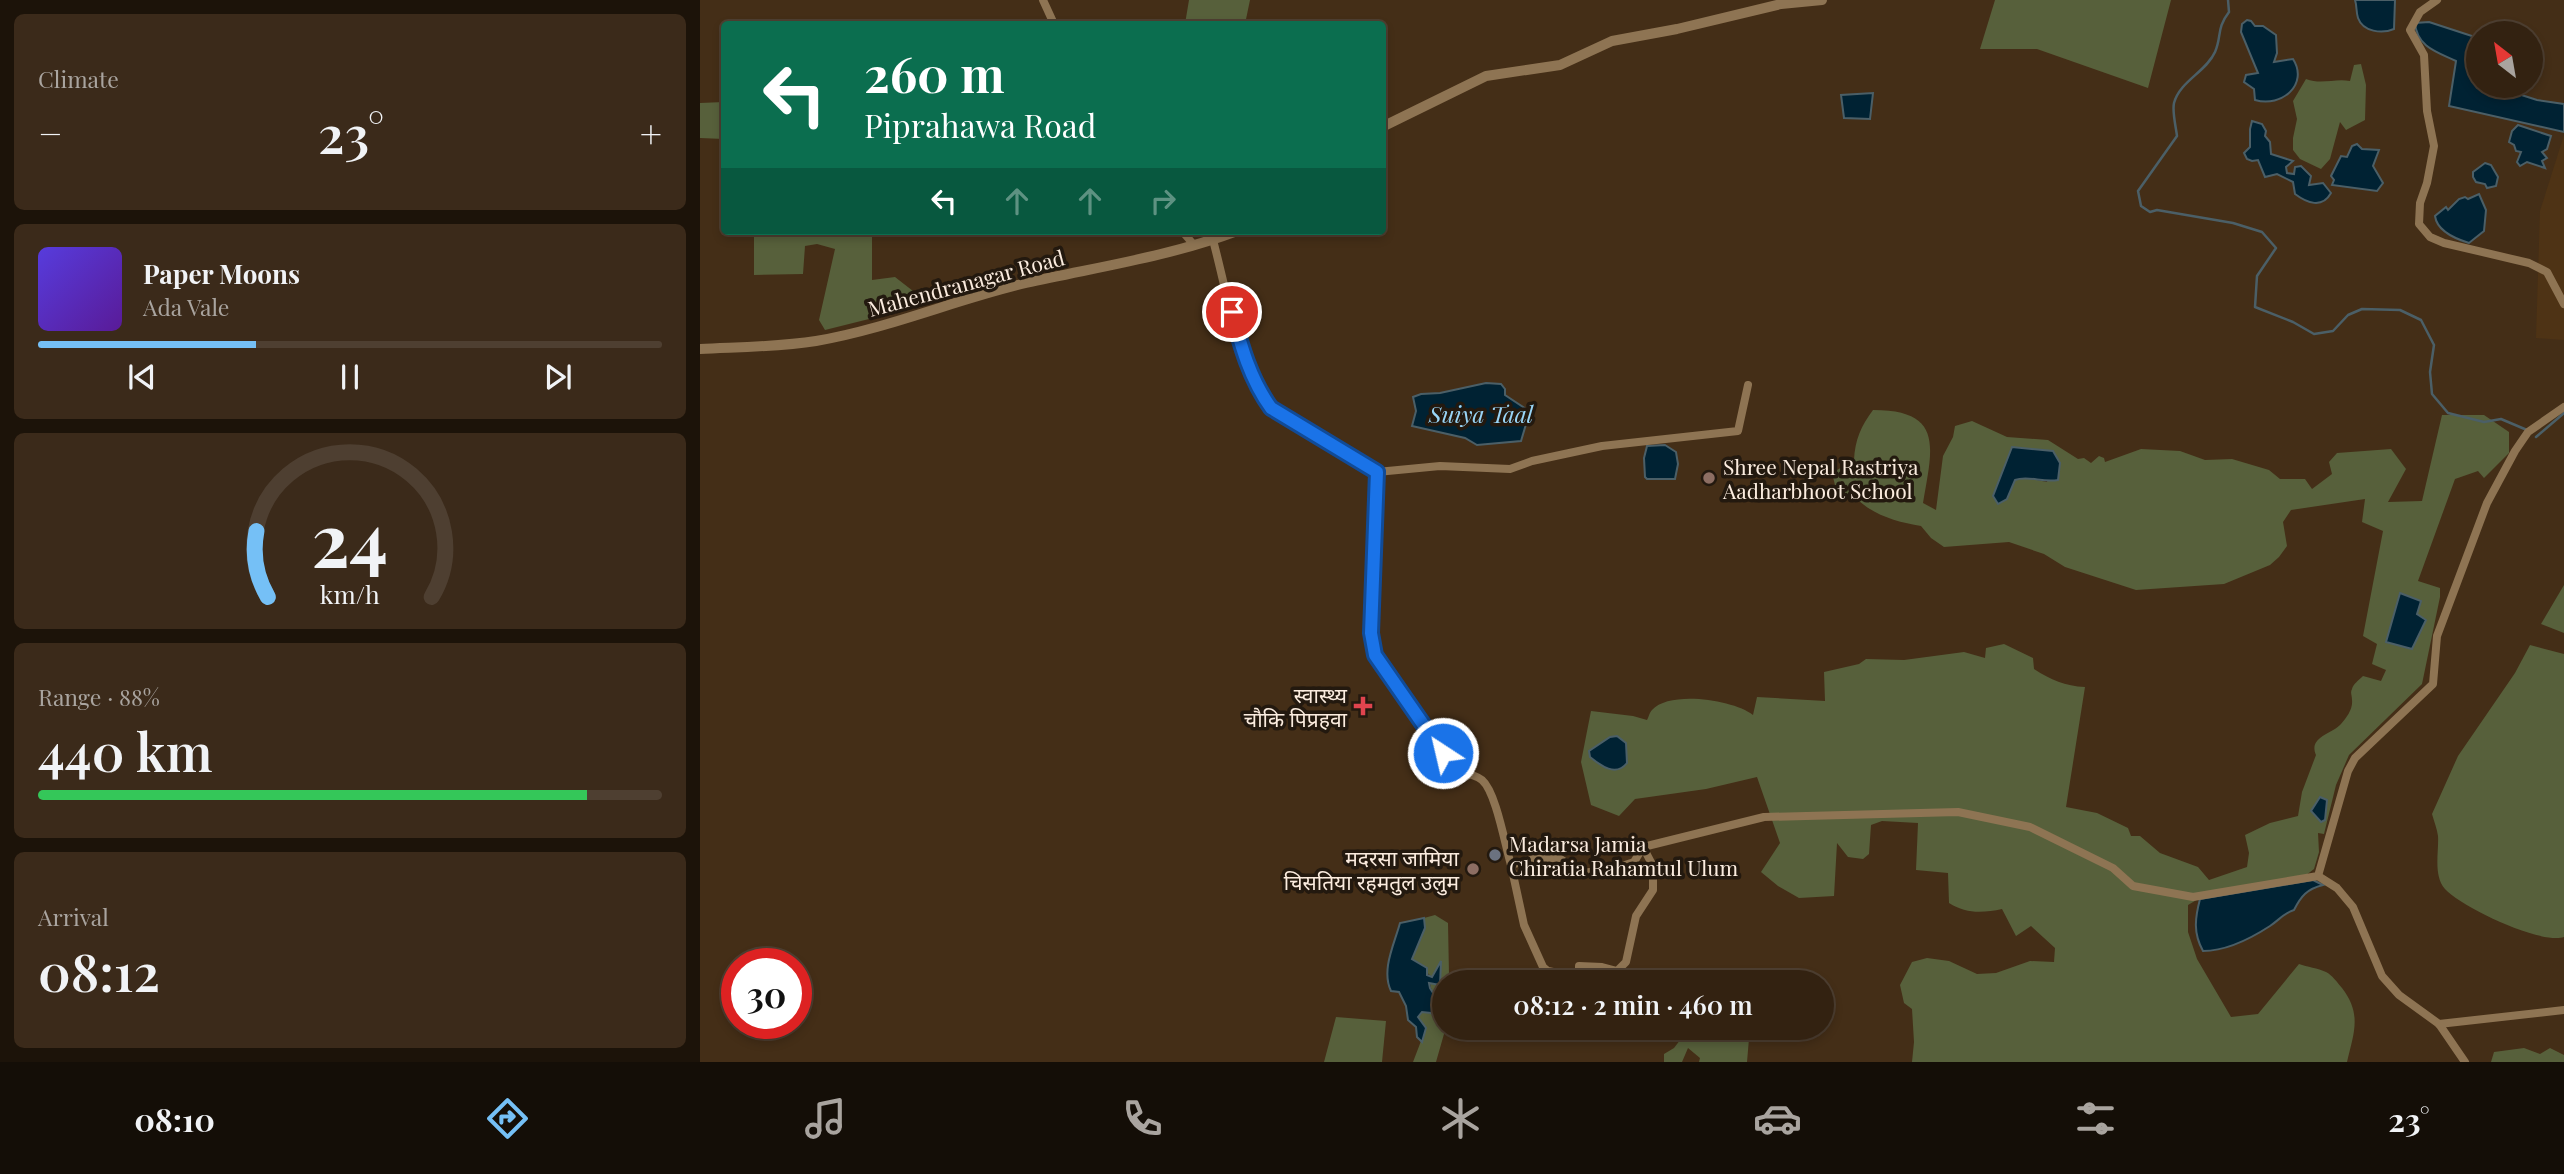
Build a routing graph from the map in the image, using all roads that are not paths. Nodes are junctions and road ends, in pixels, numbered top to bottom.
1 (1043, 0) edge
2 (1822, 0) edge
3 (2437, 0) edge
4 (1053, 21) edge
5 (1386, 125) edge
6 (1186, 235) edge
7 (1226, 235) edge
8 (1213, 240) junction
9 (1195, 245) junction
10 (2564, 303) edge
11 (700, 349) edge
12 (1748, 385) dead end
13 (2564, 407) edge
14 (1377, 472) junction
15 (1643, 846) junction
16 (1511, 865) junction
17 (2318, 876) junction
18 (2564, 1010) edge
19 (2439, 1024) junction
20 (2465, 1062) edge

1 - 4 street
2 - 5 street
3 - 10 street
6 - 9 street
7 - 8 street, Mahendranagar Road
8 - 9 street, Mahendranagar Road
8 - 14 street
9 - 11 street, Mahendranagar Road
12 - 14 street
13 - 17 street
14 - 16 street
15 - 16 street
15 - 16 street
15 - 17 street
17 - 19 street
18 - 19 street
19 - 20 street

